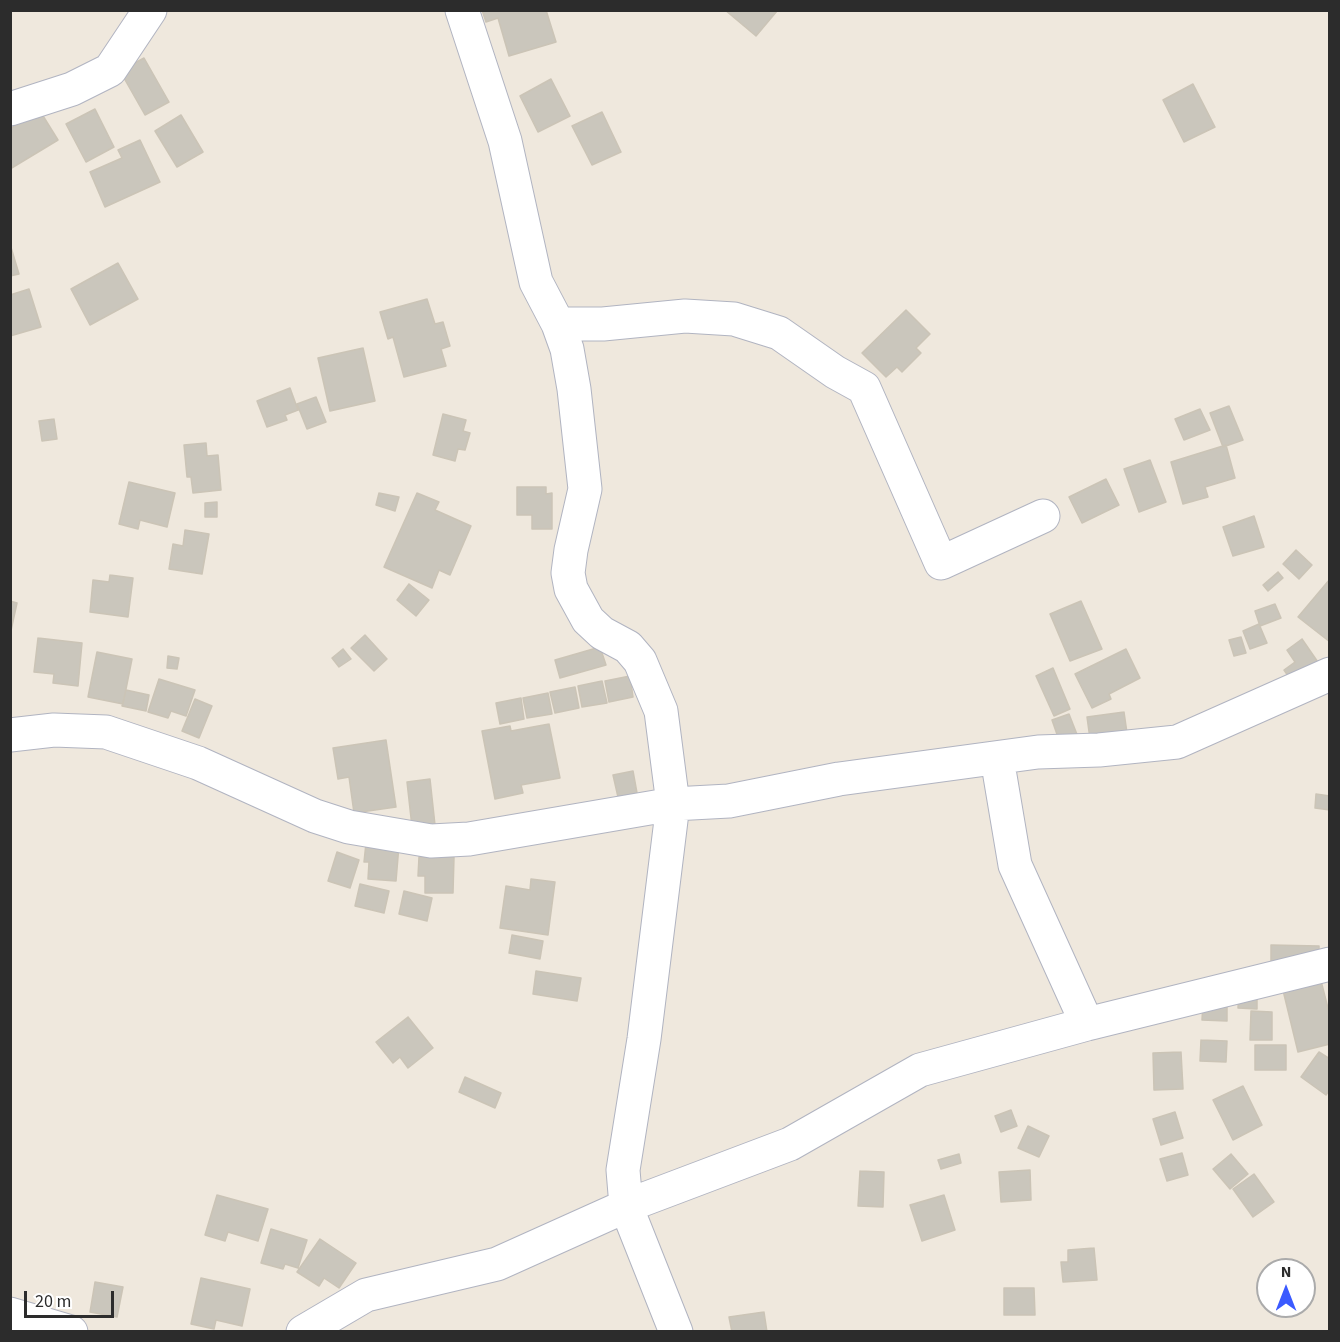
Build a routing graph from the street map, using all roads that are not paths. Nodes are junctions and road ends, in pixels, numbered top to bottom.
1 (150, 10) edge
2 (462, 10) edge
3 (10, 109) edge
4 (558, 324) junction
5 (1043, 516) dead end
6 (1329, 674) edge
7 (10, 735) edge
8 (997, 758) junction
9 (673, 804) junction
10 (1329, 964) edge
11 (1087, 1024) junction
12 (626, 1206) junction
13 (10, 1314) edge
14 (71, 1332) edge
15 (303, 1332) edge
16 (676, 1332) edge

1 - 3 street
2 - 4 street
4 - 5 street
4 - 9 street
6 - 8 street
7 - 9 street
8 - 9 street
8 - 11 street
9 - 12 street
10 - 11 street
11 - 12 street
12 - 15 street
12 - 16 street
13 - 14 street

